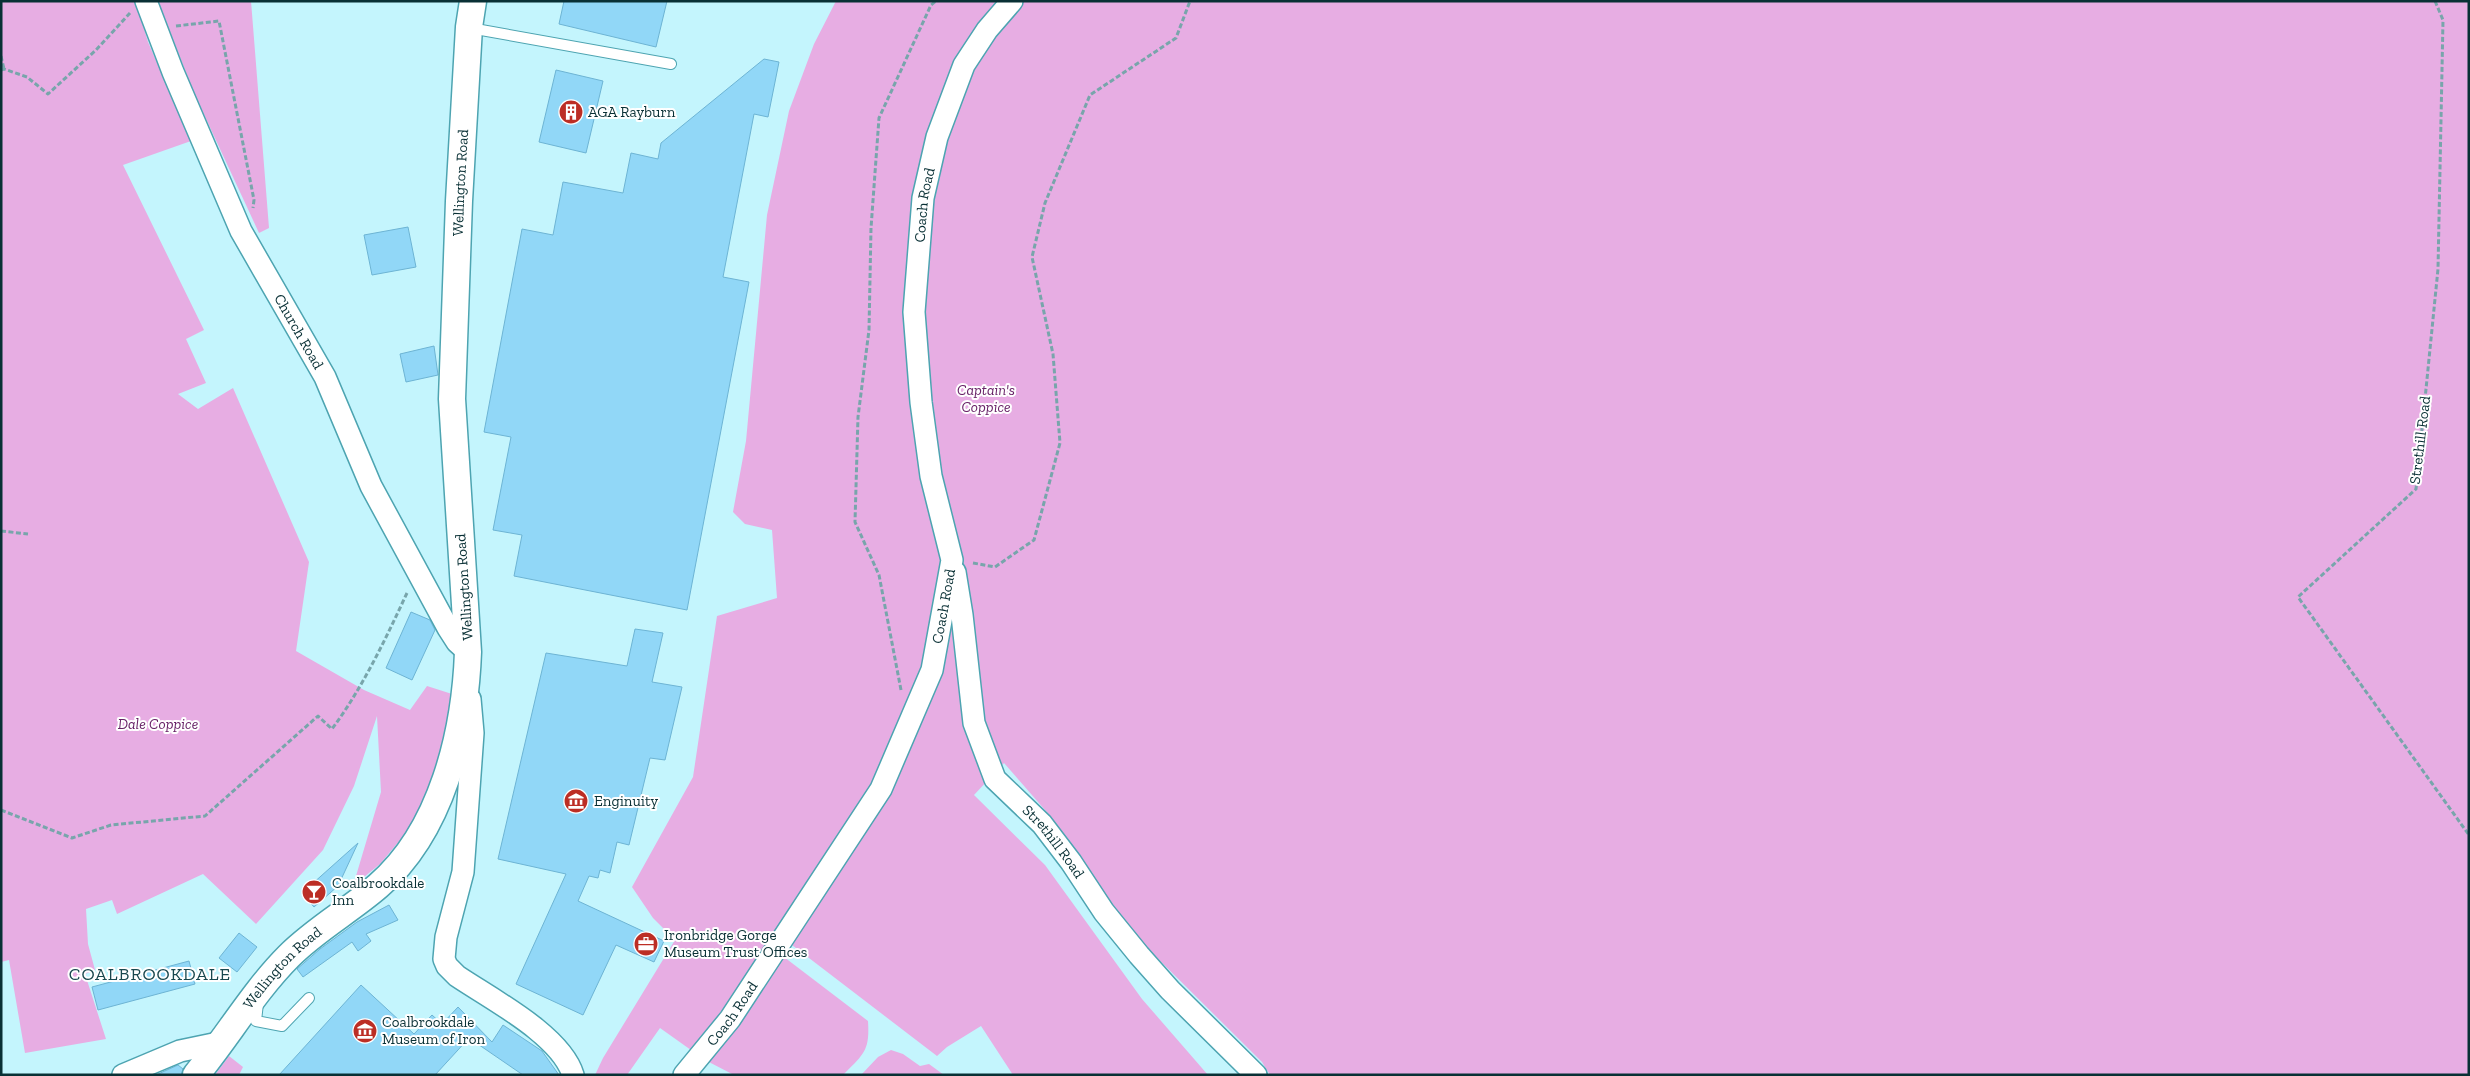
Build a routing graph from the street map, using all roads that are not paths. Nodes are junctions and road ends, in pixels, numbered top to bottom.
1 (473, 1) edge
2 (1012, 1) edge
3 (140, 5) edge
4 (469, 28) junction
5 (671, 64) dead end
6 (952, 560) junction
7 (468, 652) junction
8 (467, 679) junction
9 (260, 990) junction
10 (309, 998) dead end
11 (223, 1042) junction
12 (123, 1075) edge
13 (196, 1075) edge
14 (573, 1075) edge
15 (684, 1075) edge
16 (1256, 1075) edge

1 - 4 street, Wellington Road
2 - 6 street, Coach Road
3 - 7 street, Church Road
4 - 5 lane
4 - 7 street, Wellington Road
6 - 15 street, Coach Road
6 - 16 street, Strethill Road
7 - 8 street, Wellington Road
8 - 9 street, Wellington Road
8 - 14 street
9 - 10 lane
9 - 11 street, Wellington Road
11 - 12 street
11 - 13 street, Wellington Road

